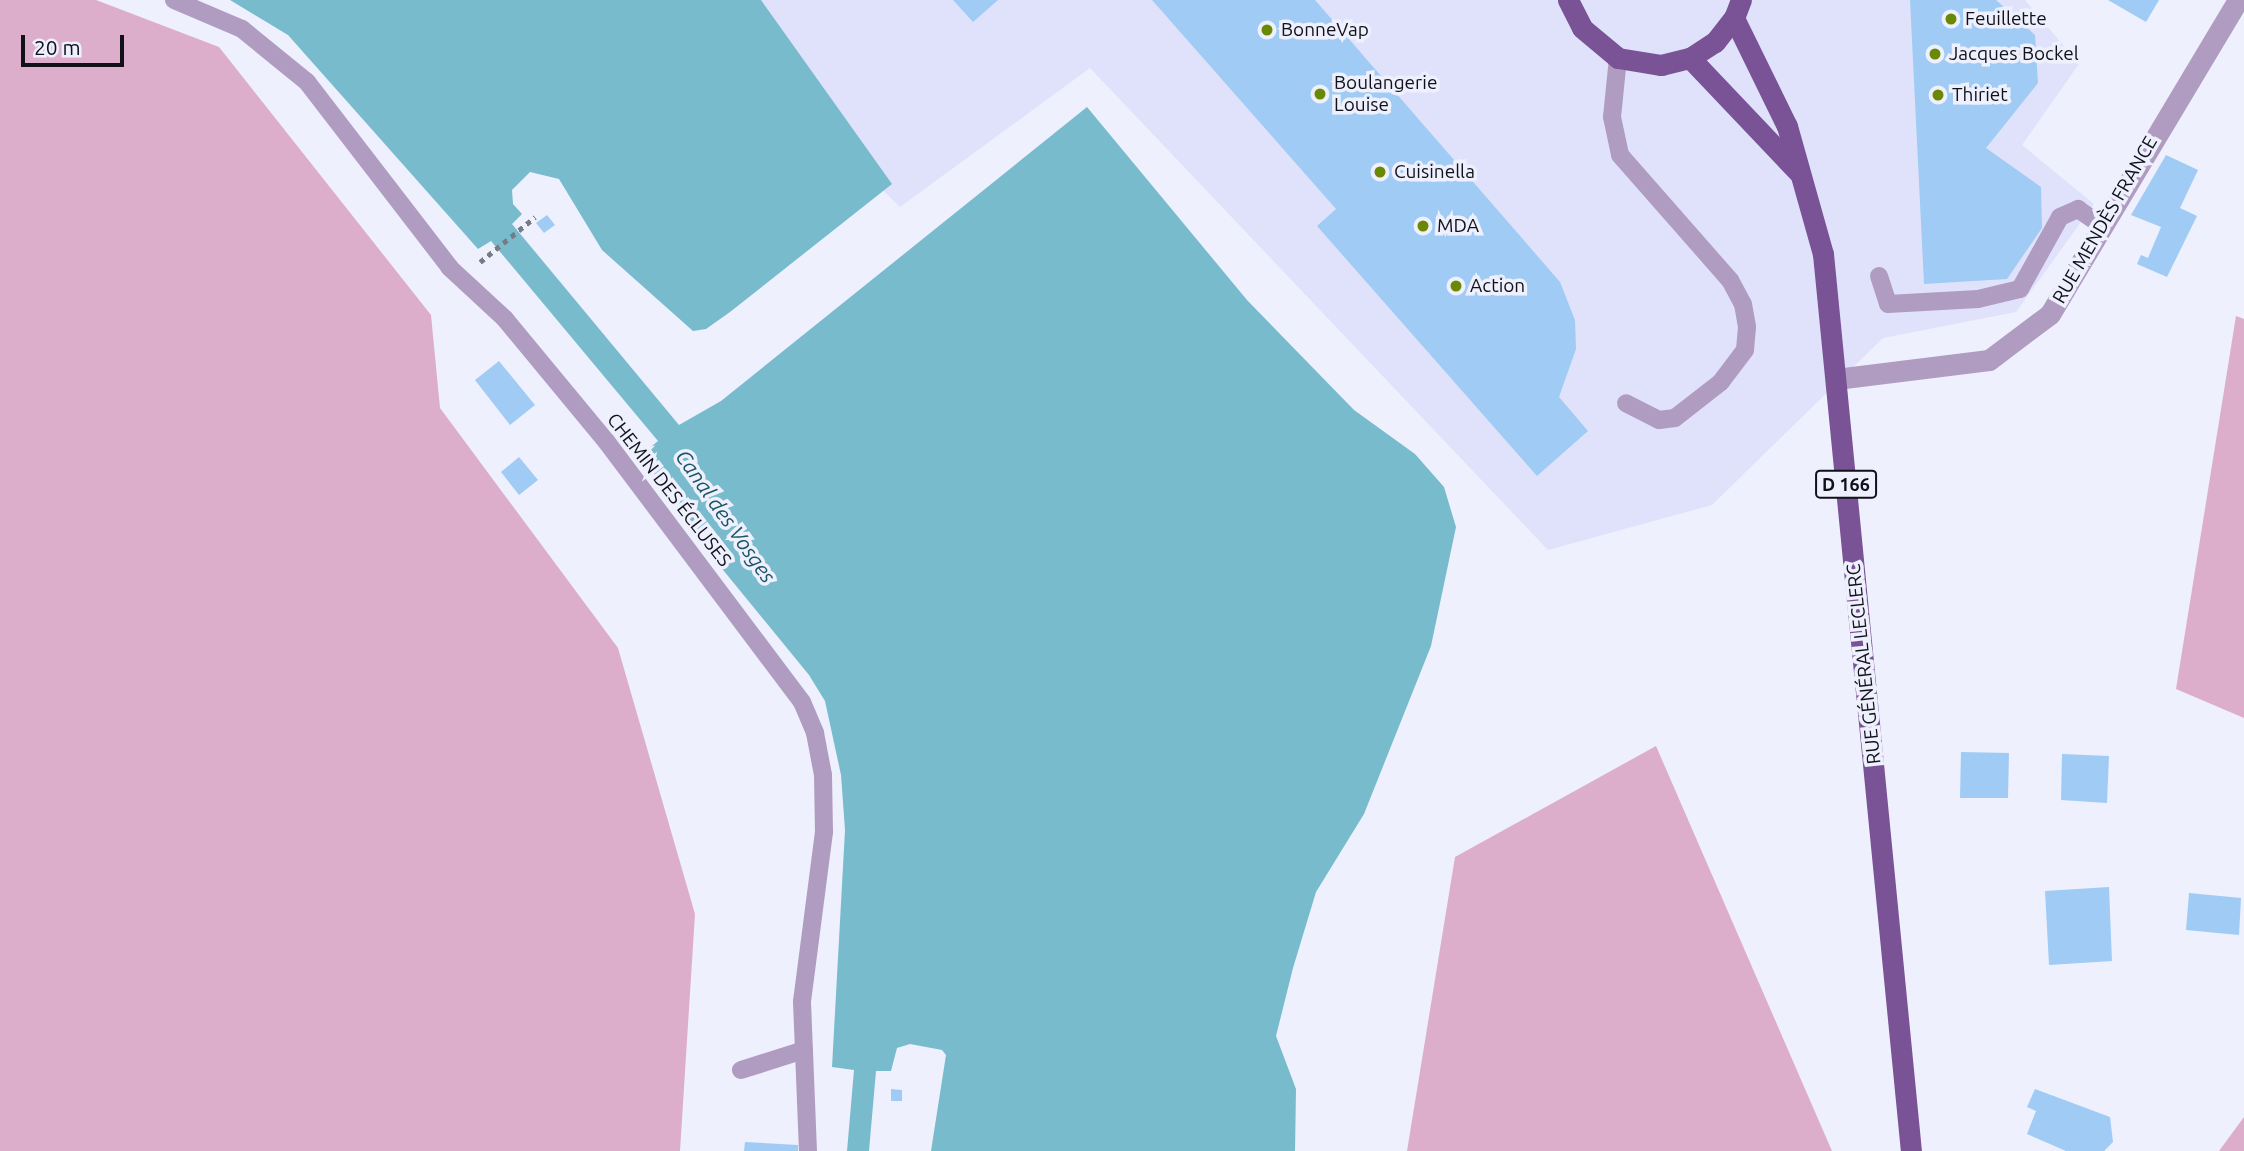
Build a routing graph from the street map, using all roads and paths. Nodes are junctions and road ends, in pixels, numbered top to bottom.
1 (174, 0) edge
2 (2238, 0) edge
3 (1567, 1) edge
4 (1738, 9) edge
5 (1618, 58) junction
6 (1690, 58) junction
7 (1804, 179) junction
8 (535, 217) dead end
9 (2101, 225) junction
10 (493, 253) dead end
11 (1879, 276) dead end
12 (1836, 379) junction
13 (1626, 403) dead end
14 (804, 1050) junction
15 (741, 1070) dead end
16 (808, 1151) edge
17 (1910, 1151) edge

1 - 14 lane, CHEMIN DES ÉCLUSES
2 - 9 street, RUE MENDÈS FRANCE
3 - 5 main road
4 - 6 main road
4 - 7 main road, RUE GÉNÉRAL LECLERC / D 166
5 - 6 main road
5 - 13 lane
6 - 7 main road, RUE GÉNÉRAL LECLERC / D 166
7 - 12 main road, RUE GÉNÉRAL LECLERC / D 166
8 - 10 path
9 - 11 lane
9 - 12 street, RUE MENDÈS FRANCE
12 - 17 main road, RUE GÉNÉRAL LECLERC / D 166
14 - 15 lane
14 - 16 lane, CHEMIN DES ÉCLUSES

